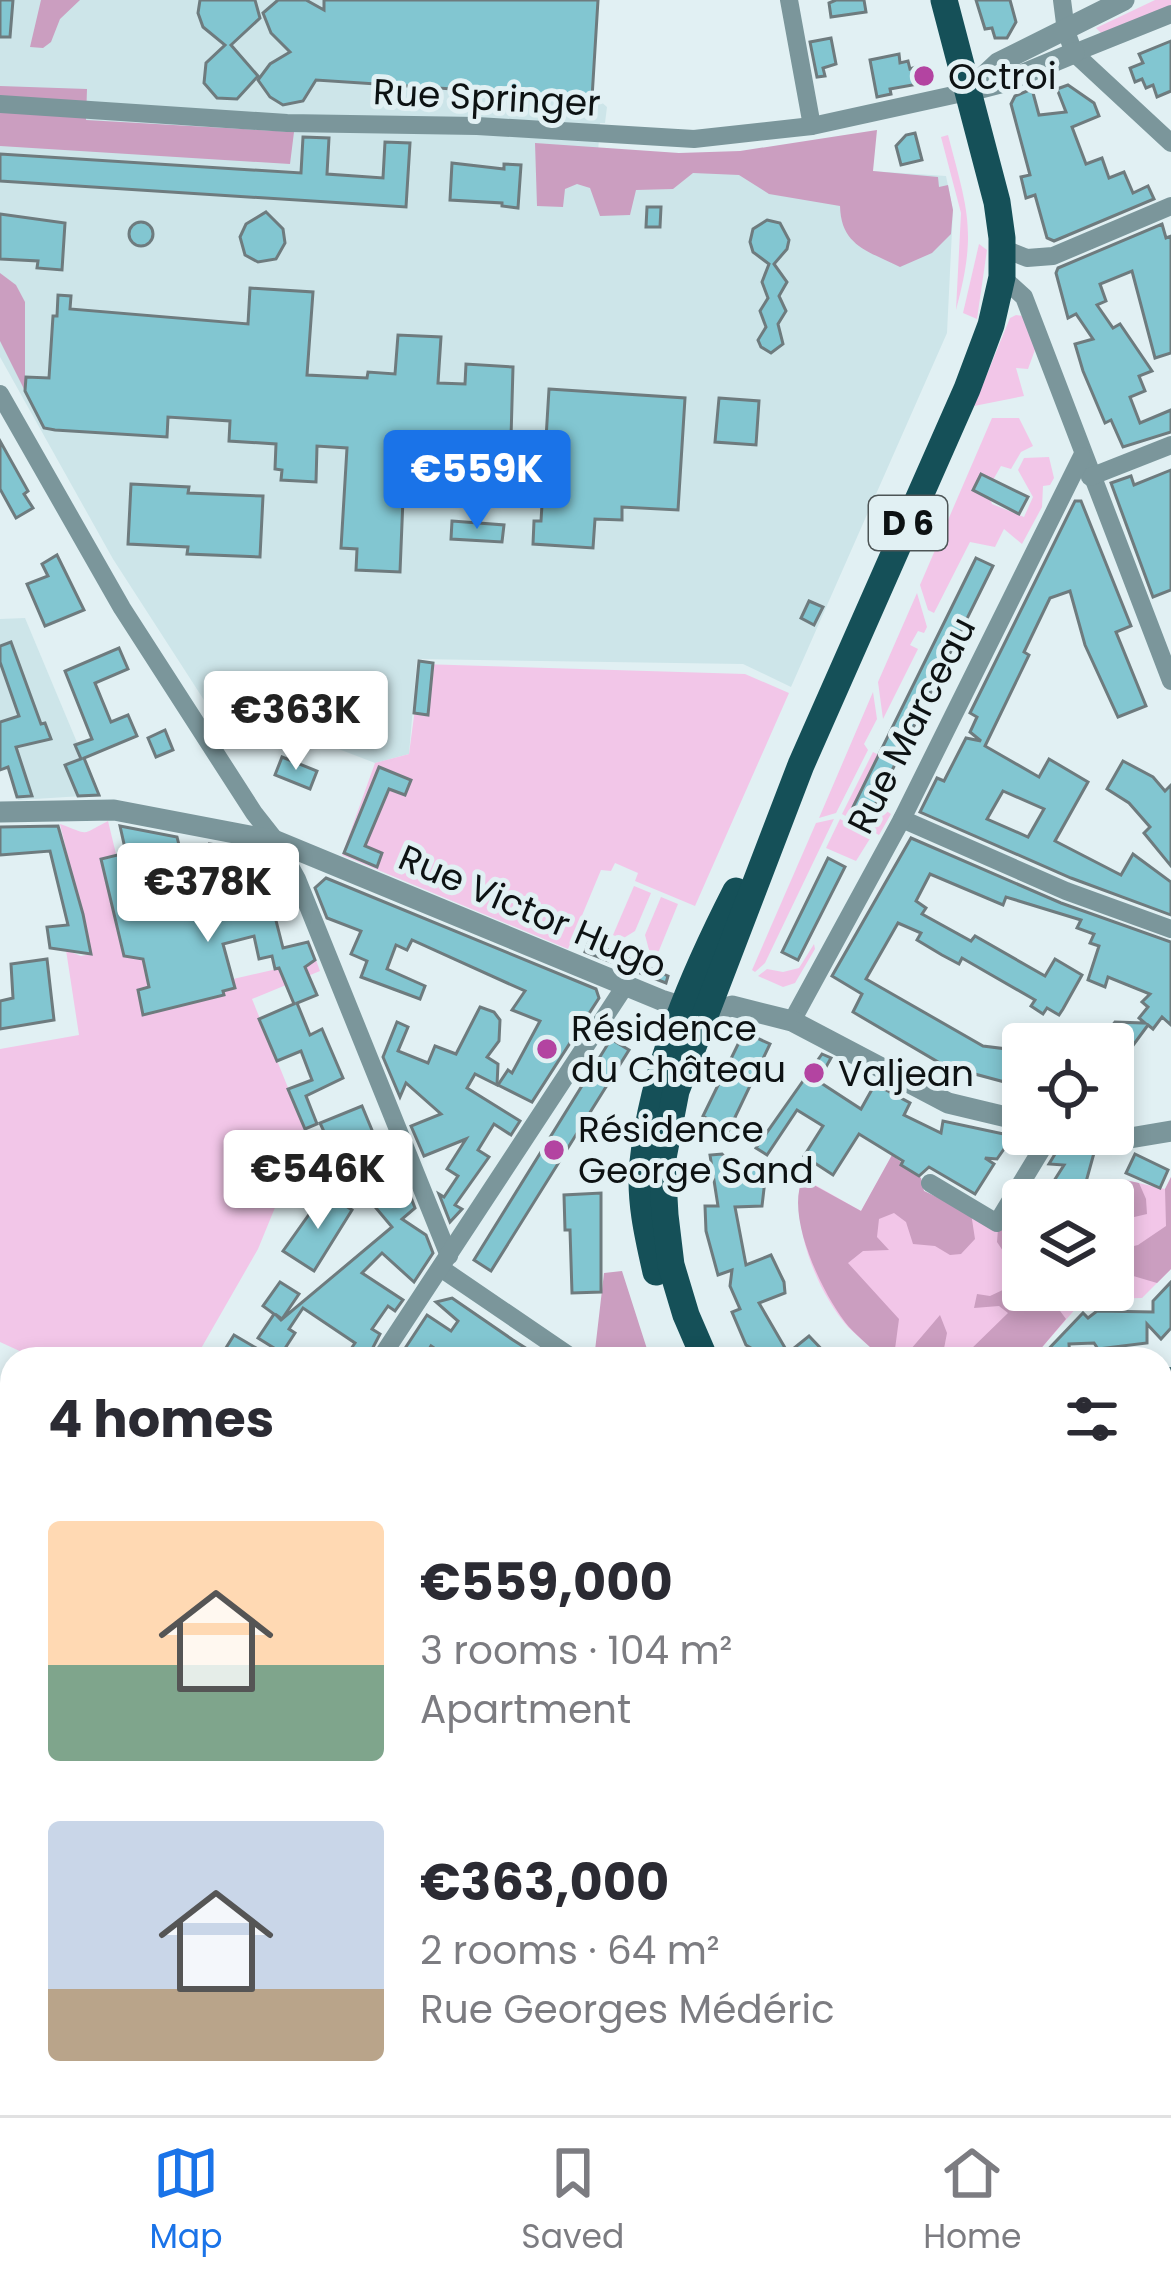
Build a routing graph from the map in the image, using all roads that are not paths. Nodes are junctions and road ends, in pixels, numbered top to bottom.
1 (788, 0) edge
2 (944, 0) edge
3 (1062, 0) edge
4 (1124, 0) edge
5 (1171, 14) edge
6 (1066, 31) junction
7 (1074, 53) junction
8 (967, 92) junction
9 (0, 104) edge
10 (812, 126) junction
11 (1171, 143) edge
12 (1171, 206) edge
13 (1002, 263) junction
14 (0, 394) edge
15 (1171, 445) edge
16 (1082, 456) junction
17 (1090, 477) junction
18 (1163, 641) edge
19 (1171, 681) edge
20 (0, 812) edge
21 (902, 819) junction
22 (276, 841) junction
23 (1171, 928) edge
24 (625, 986) junction
25 (695, 1011) junction
26 (792, 1021) junction
27 (1002, 1115) edge
28 (1171, 1131) edge
29 (1134, 1137) edge
30 (1039, 1155) edge
31 (930, 1183) dead end
32 (445, 1262) junction
33 (388, 1347) edge
34 (558, 1347) edge
35 (684, 1347) edge
36 (701, 1347) edge

1 - 10 street
2 - 8 main road, D 6
3 - 6 street
4 - 6 street
5 - 7 street
6 - 7 street
6 - 8 street
7 - 8 street
7 - 11 street
8 - 10 street, Rue Springer
8 - 13 main road, D 6
9 - 10 street, Rue Springer
12 - 13 street
13 - 16 street
13 - 25 main road, D 6
14 - 22 street
15 - 17 street
16 - 17 street
16 - 21 street, Rue Marceau
17 - 18 street
18 - 19 street
20 - 22 street, Rue Victor Hugo
21 - 23 street
21 - 26 street, Rue Marceau
22 - 24 street, Rue Victor Hugo
22 - 32 street
24 - 25 street, Rue Victor Hugo
24 - 32 street
25 - 26 street, Rue Victor Hugo
25 - 35 main road, D 6
25 - 36 main road, D 6
26 - 27 street, Rue Victor Hugo
28 - 29 street
30 - 31 street
32 - 33 street
32 - 34 street

